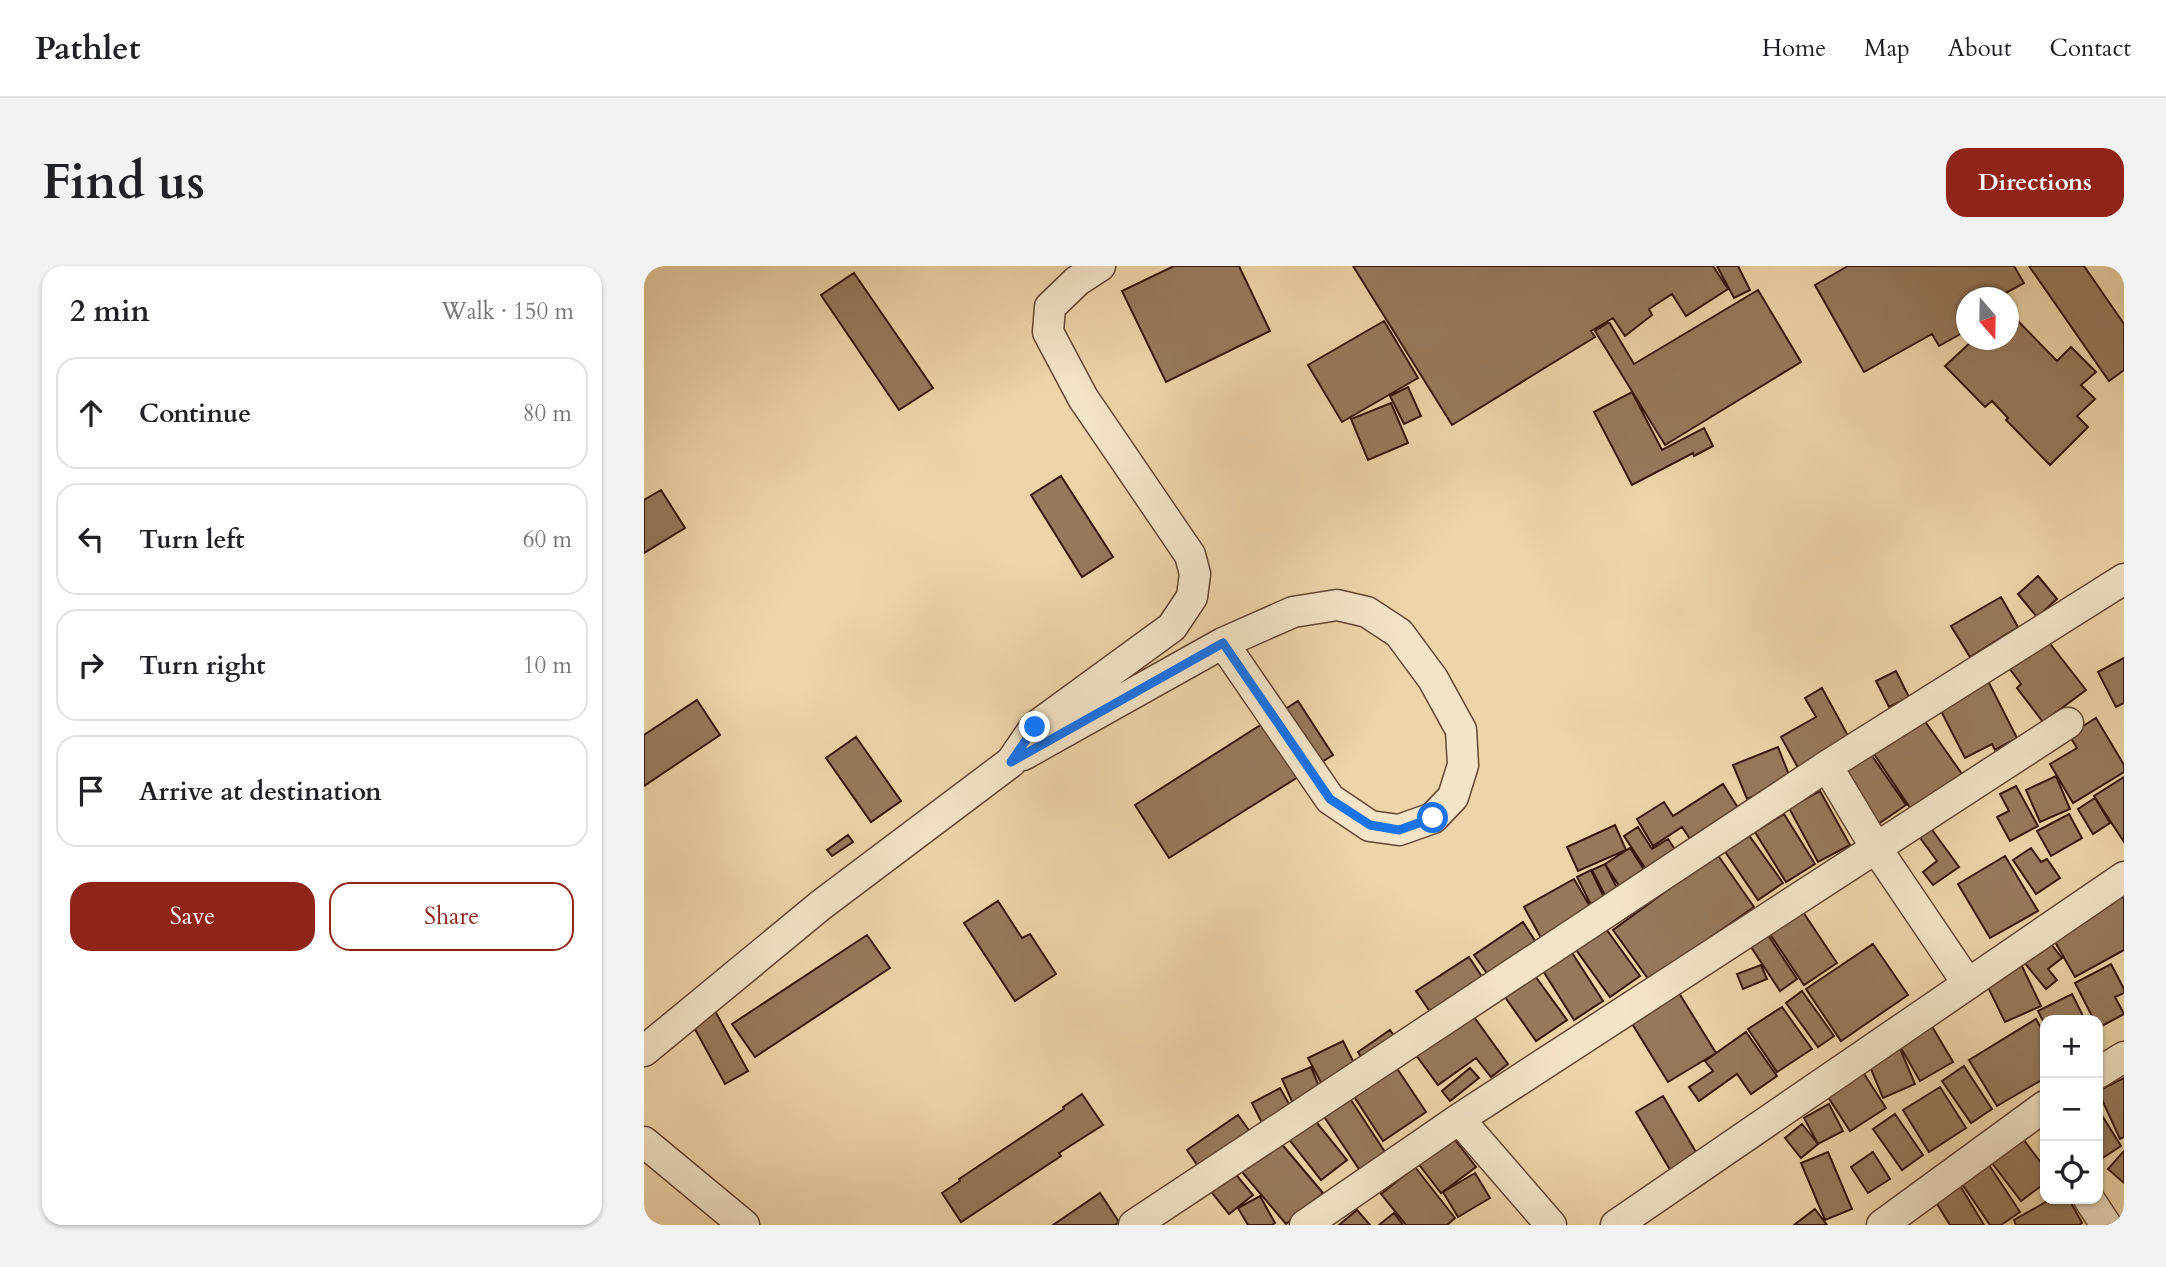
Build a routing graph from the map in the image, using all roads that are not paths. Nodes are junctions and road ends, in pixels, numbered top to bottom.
1 (1100, 266) edge
2 (2124, 579) edge
3 (1223, 643) junction
4 (2068, 723) dead end
5 (1011, 762) junction
6 (1827, 766) junction
7 (1876, 848) junction
8 (2124, 877) edge
9 (1968, 984) junction
10 (644, 1052) edge
11 (2124, 1056) edge
12 (2103, 1070) edge
13 (1459, 1119) junction
14 (2040, 1119) edge
15 (644, 1142) edge
16 (2092, 1204) edge
17 (1896, 1221) edge
18 (744, 1225) edge
19 (1134, 1225) edge
20 (1305, 1225) edge
21 (1552, 1225) edge
22 (1616, 1225) edge
23 (2106, 1225) edge

1 - 5 street
2 - 6 street
3 - 3 street
3 - 5 street
4 - 7 street
5 - 10 street
6 - 7 street
6 - 19 street
7 - 9 street
7 - 13 street
8 - 9 street
9 - 22 street
11 - 12 street
13 - 20 street
13 - 21 street
14 - 17 street
15 - 18 street
16 - 23 street

